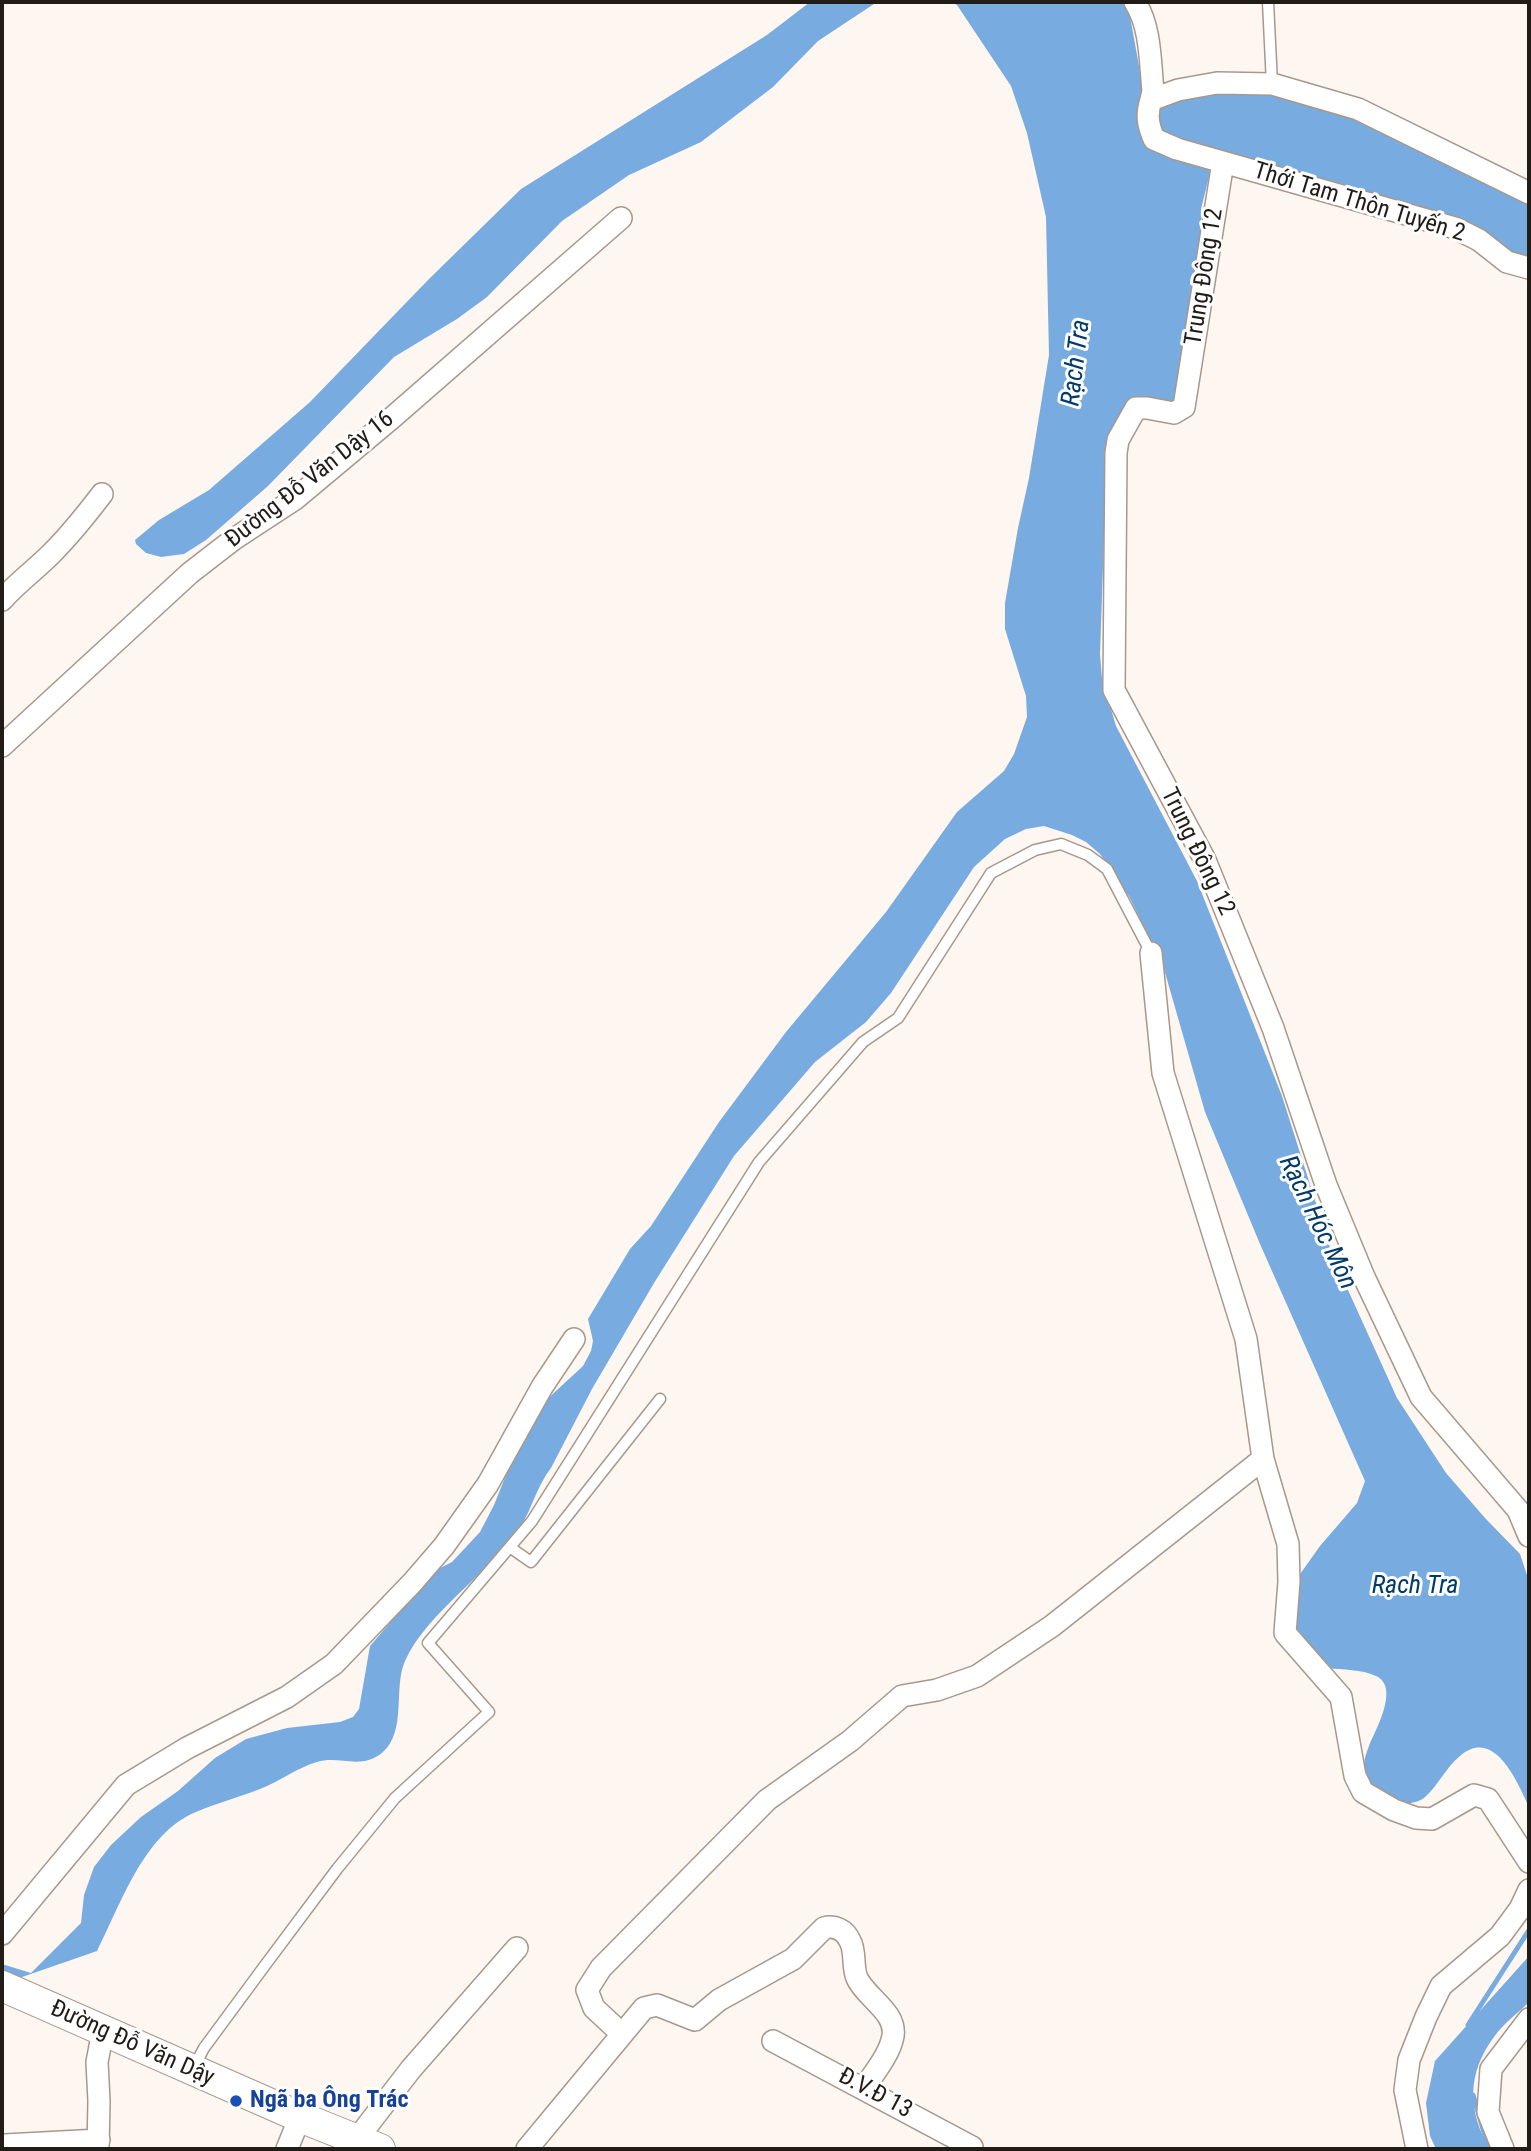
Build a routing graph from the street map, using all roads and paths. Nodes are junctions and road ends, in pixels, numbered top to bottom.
1 (1135, 2) edge
2 (1268, 2) edge
3 (1272, 84) junction
4 (1151, 100) junction
5 (1223, 162) junction
6 (1529, 193) edge
7 (621, 218) dead end
8 (1529, 268) edge
9 (102, 494) dead end
10 (2, 600) edge
11 (2, 746) edge
12 (1151, 953) joint
13 (574, 1339) dead end
14 (660, 1399) dead end
15 (1263, 1459) junction
16 (1529, 1536) edge
17 (511, 1548) junction
18 (1529, 1863) edge
19 (1529, 1890) edge
20 (2, 1934) edge
21 (517, 1948) dead end
22 (10, 1992) edge
23 (1529, 2019) edge
24 (103, 2031) junction
25 (622, 2034) junction
26 (773, 2041) dead end
27 (192, 2070) junction
28 (864, 2088) junction
29 (300, 2117) junction
30 (368, 2144) edge
31 (5, 2145) dead end
32 (99, 2145) edge
33 (287, 2149) edge
34 (527, 2149) edge
35 (970, 2149) edge
36 (1417, 2149) edge
37 (1503, 2149) edge

1 - 4 street
2 - 3 lane
3 - 4 street
3 - 6 street
4 - 5 street, Thới Tam Thôn Tuyến 2
5 - 8 street, Thới Tam Thôn Tuyến 2
5 - 16 street, Trung Đông 12
7 - 11 street, Đường Đỗ Văn Dậy 16
9 - 10 street
12 - 15 street
12 - 17 lane
13 - 20 street
14 - 17 lane
15 - 18 street
15 - 25 street
17 - 27 lane
19 - 36 street
21 - 30 street
22 - 24 main road, Đường Đỗ Văn Dậy
23 - 37 street
24 - 27 main road, Đường Đỗ Văn Dậy
24 - 32 street
25 - 28 street
25 - 34 street
26 - 28 street, Đ.V.Đ 13
27 - 29 main road, Đường Đỗ Văn Dậy
28 - 35 street, Đ.V.Đ 13
29 - 30 main road, Đường Đỗ Văn Dậy
29 - 33 street
31 - 32 street

